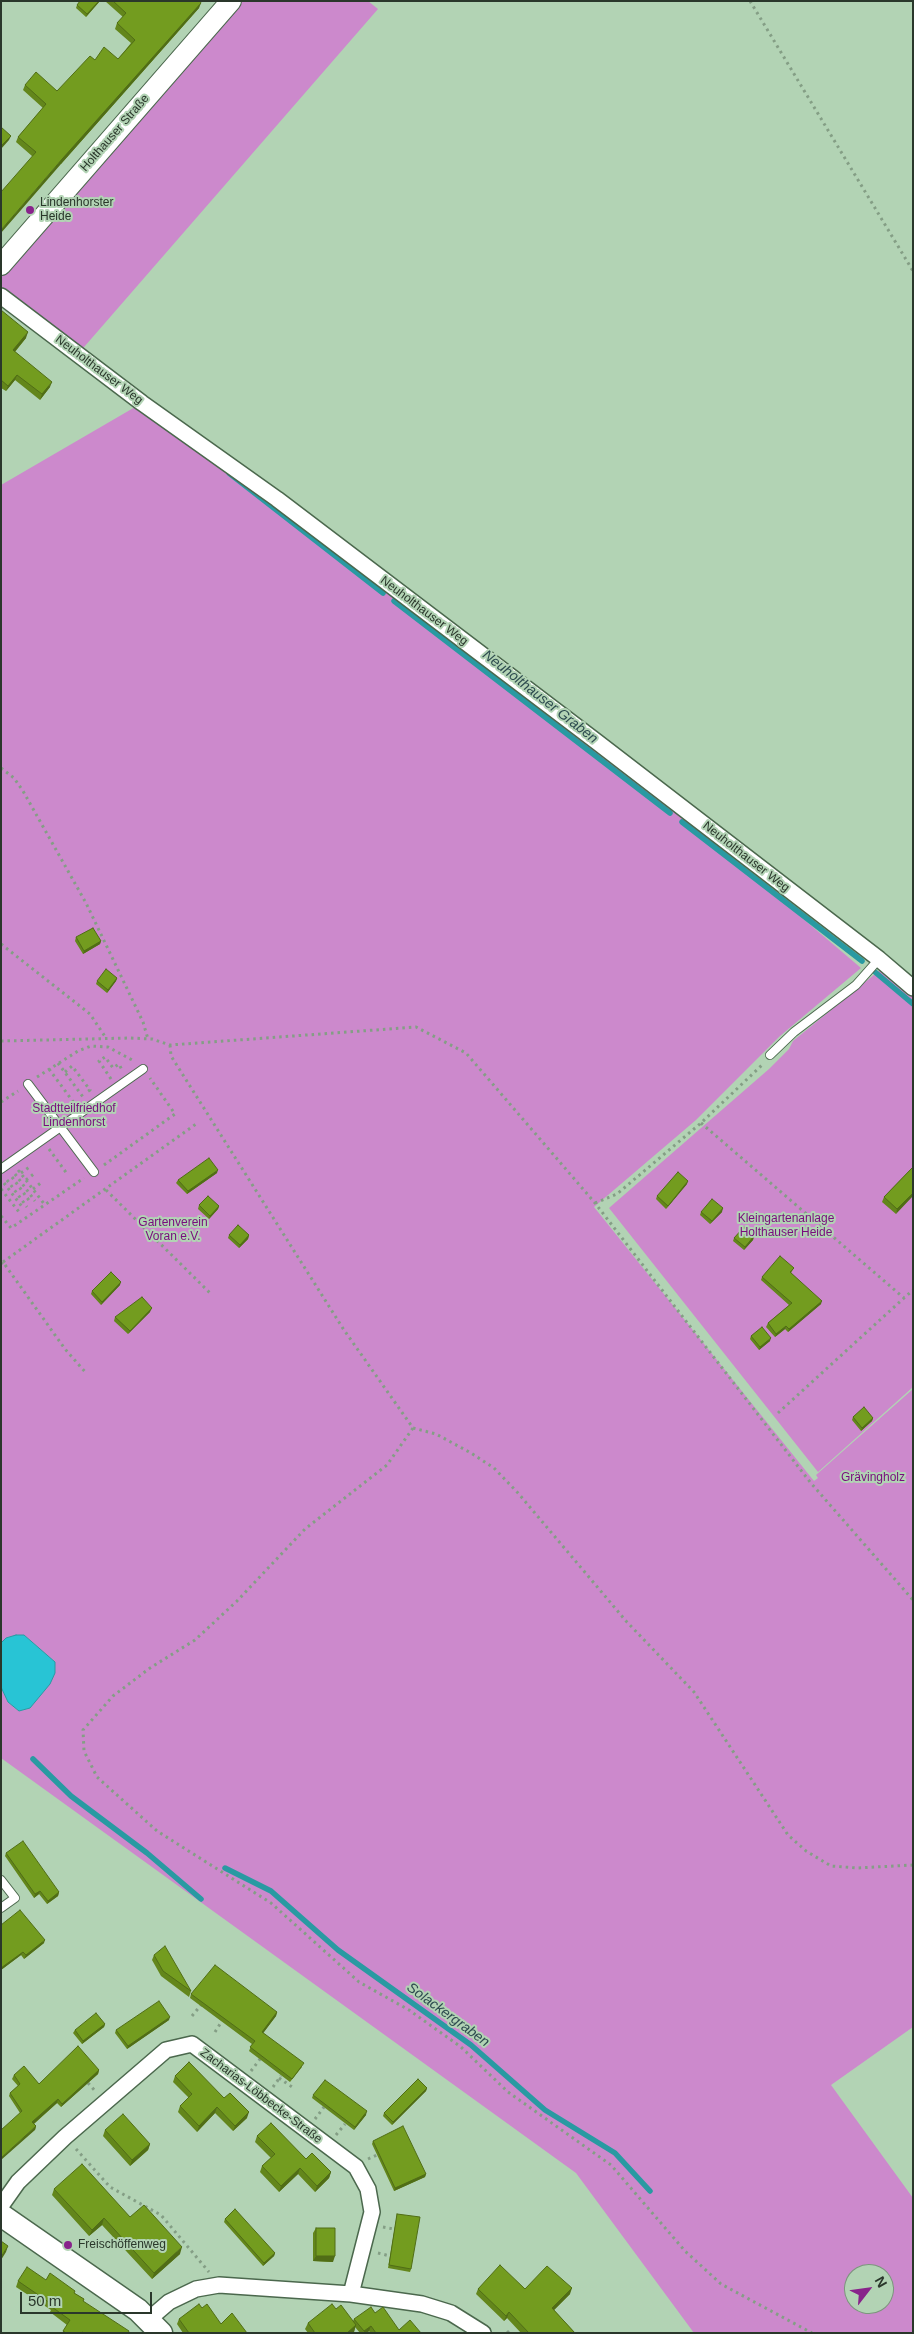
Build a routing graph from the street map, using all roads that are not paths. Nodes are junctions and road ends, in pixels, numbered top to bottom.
1 (231, 1) edge
2 (1, 265) edge
3 (1, 296) edge
4 (879, 959) junction
5 (913, 988) edge
6 (770, 1055) road end
7 (143, 1069) road end
8 (28, 1084) dead end
9 (61, 1128) junction
10 (1, 1169) edge
11 (94, 1172) road end
12 (1, 1880) edge
13 (1, 1908) edge
14 (1, 2206) edge
15 (1, 2215) edge
16 (351, 2294) junction
17 (154, 2326) edge
18 (483, 2333) edge

1 - 2 street, Holthauser Straße
3 - 4 street, Neuholthauser Weg
4 - 5 street, Neuholthauser Weg
4 - 6 lane
7 - 9 lane
8 - 9 lane
9 - 10 lane
9 - 11 lane
12 - 13 lane
14 - 16 street, Zacharias-Löbbecke-Straße
15 - 17 main road
16 - 17 street
16 - 18 street

